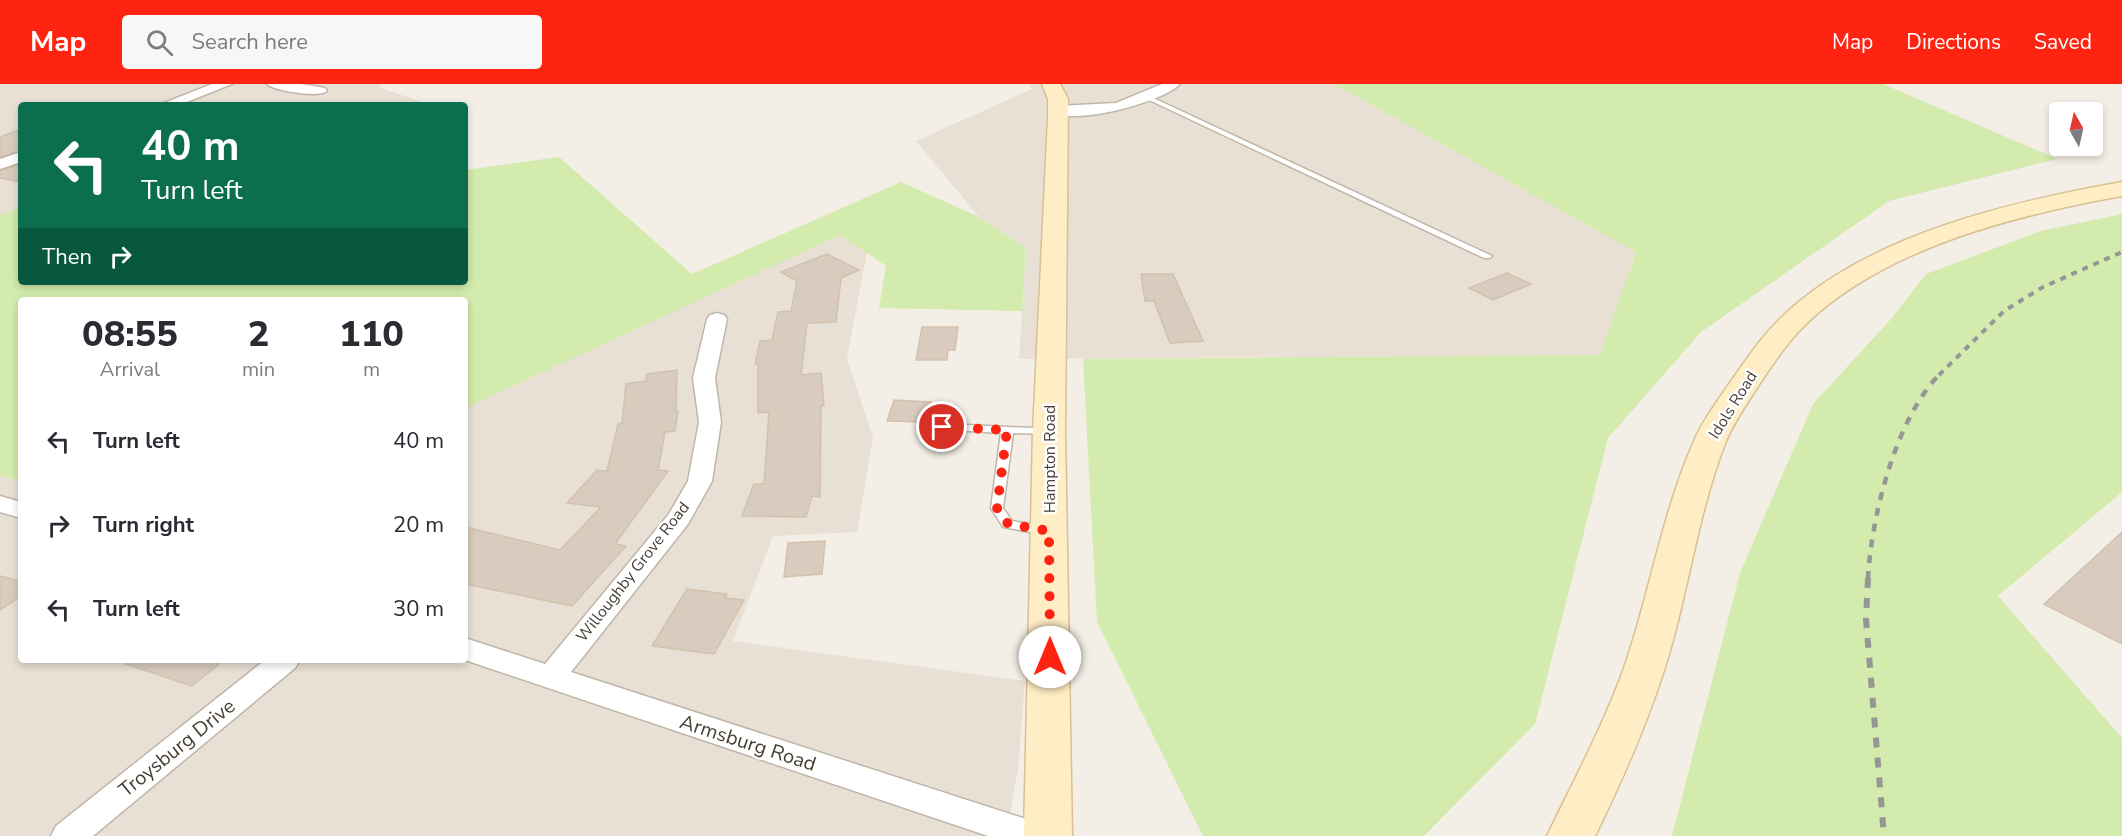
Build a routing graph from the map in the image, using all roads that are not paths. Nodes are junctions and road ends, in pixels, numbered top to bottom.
1 (225, 84) edge
2 (274, 84) edge
3 (1173, 84) edge
4 (320, 92) dead end
5 (1055, 97) edge
6 (1147, 97) junction
7 (174, 102) edge
8 (18, 158) edge
9 (0, 164) edge
10 (2122, 189) edge
11 (1487, 256) dead end
12 (717, 319) dead end
13 (936, 413) dead end
14 (1007, 430) junction
15 (1049, 431) junction
16 (0, 504) edge
17 (18, 509) edge
18 (1049, 531) junction
19 (468, 650) edge
20 (281, 663) edge
21 (550, 678) junction
22 (68, 836) edge
23 (1032, 836) edge
24 (1048, 836) edge
25 (1571, 836) edge

1 - 7 street
2 - 4 street
3 - 6 street
5 - 6 street
5 - 15 main road, Hampton Road
6 - 11 lane
8 - 9 street
10 - 25 main road, Idols Road
12 - 21 street, Willoughby Grove Road
13 - 14 lane
14 - 15 lane
14 - 18 lane
15 - 18 main road, Hampton Road
16 - 17 street
18 - 24 main road, Hampton Road
19 - 21 street, Armsburg Road
20 - 22 street, Troysburg Drive
21 - 23 street, Armsburg Road

